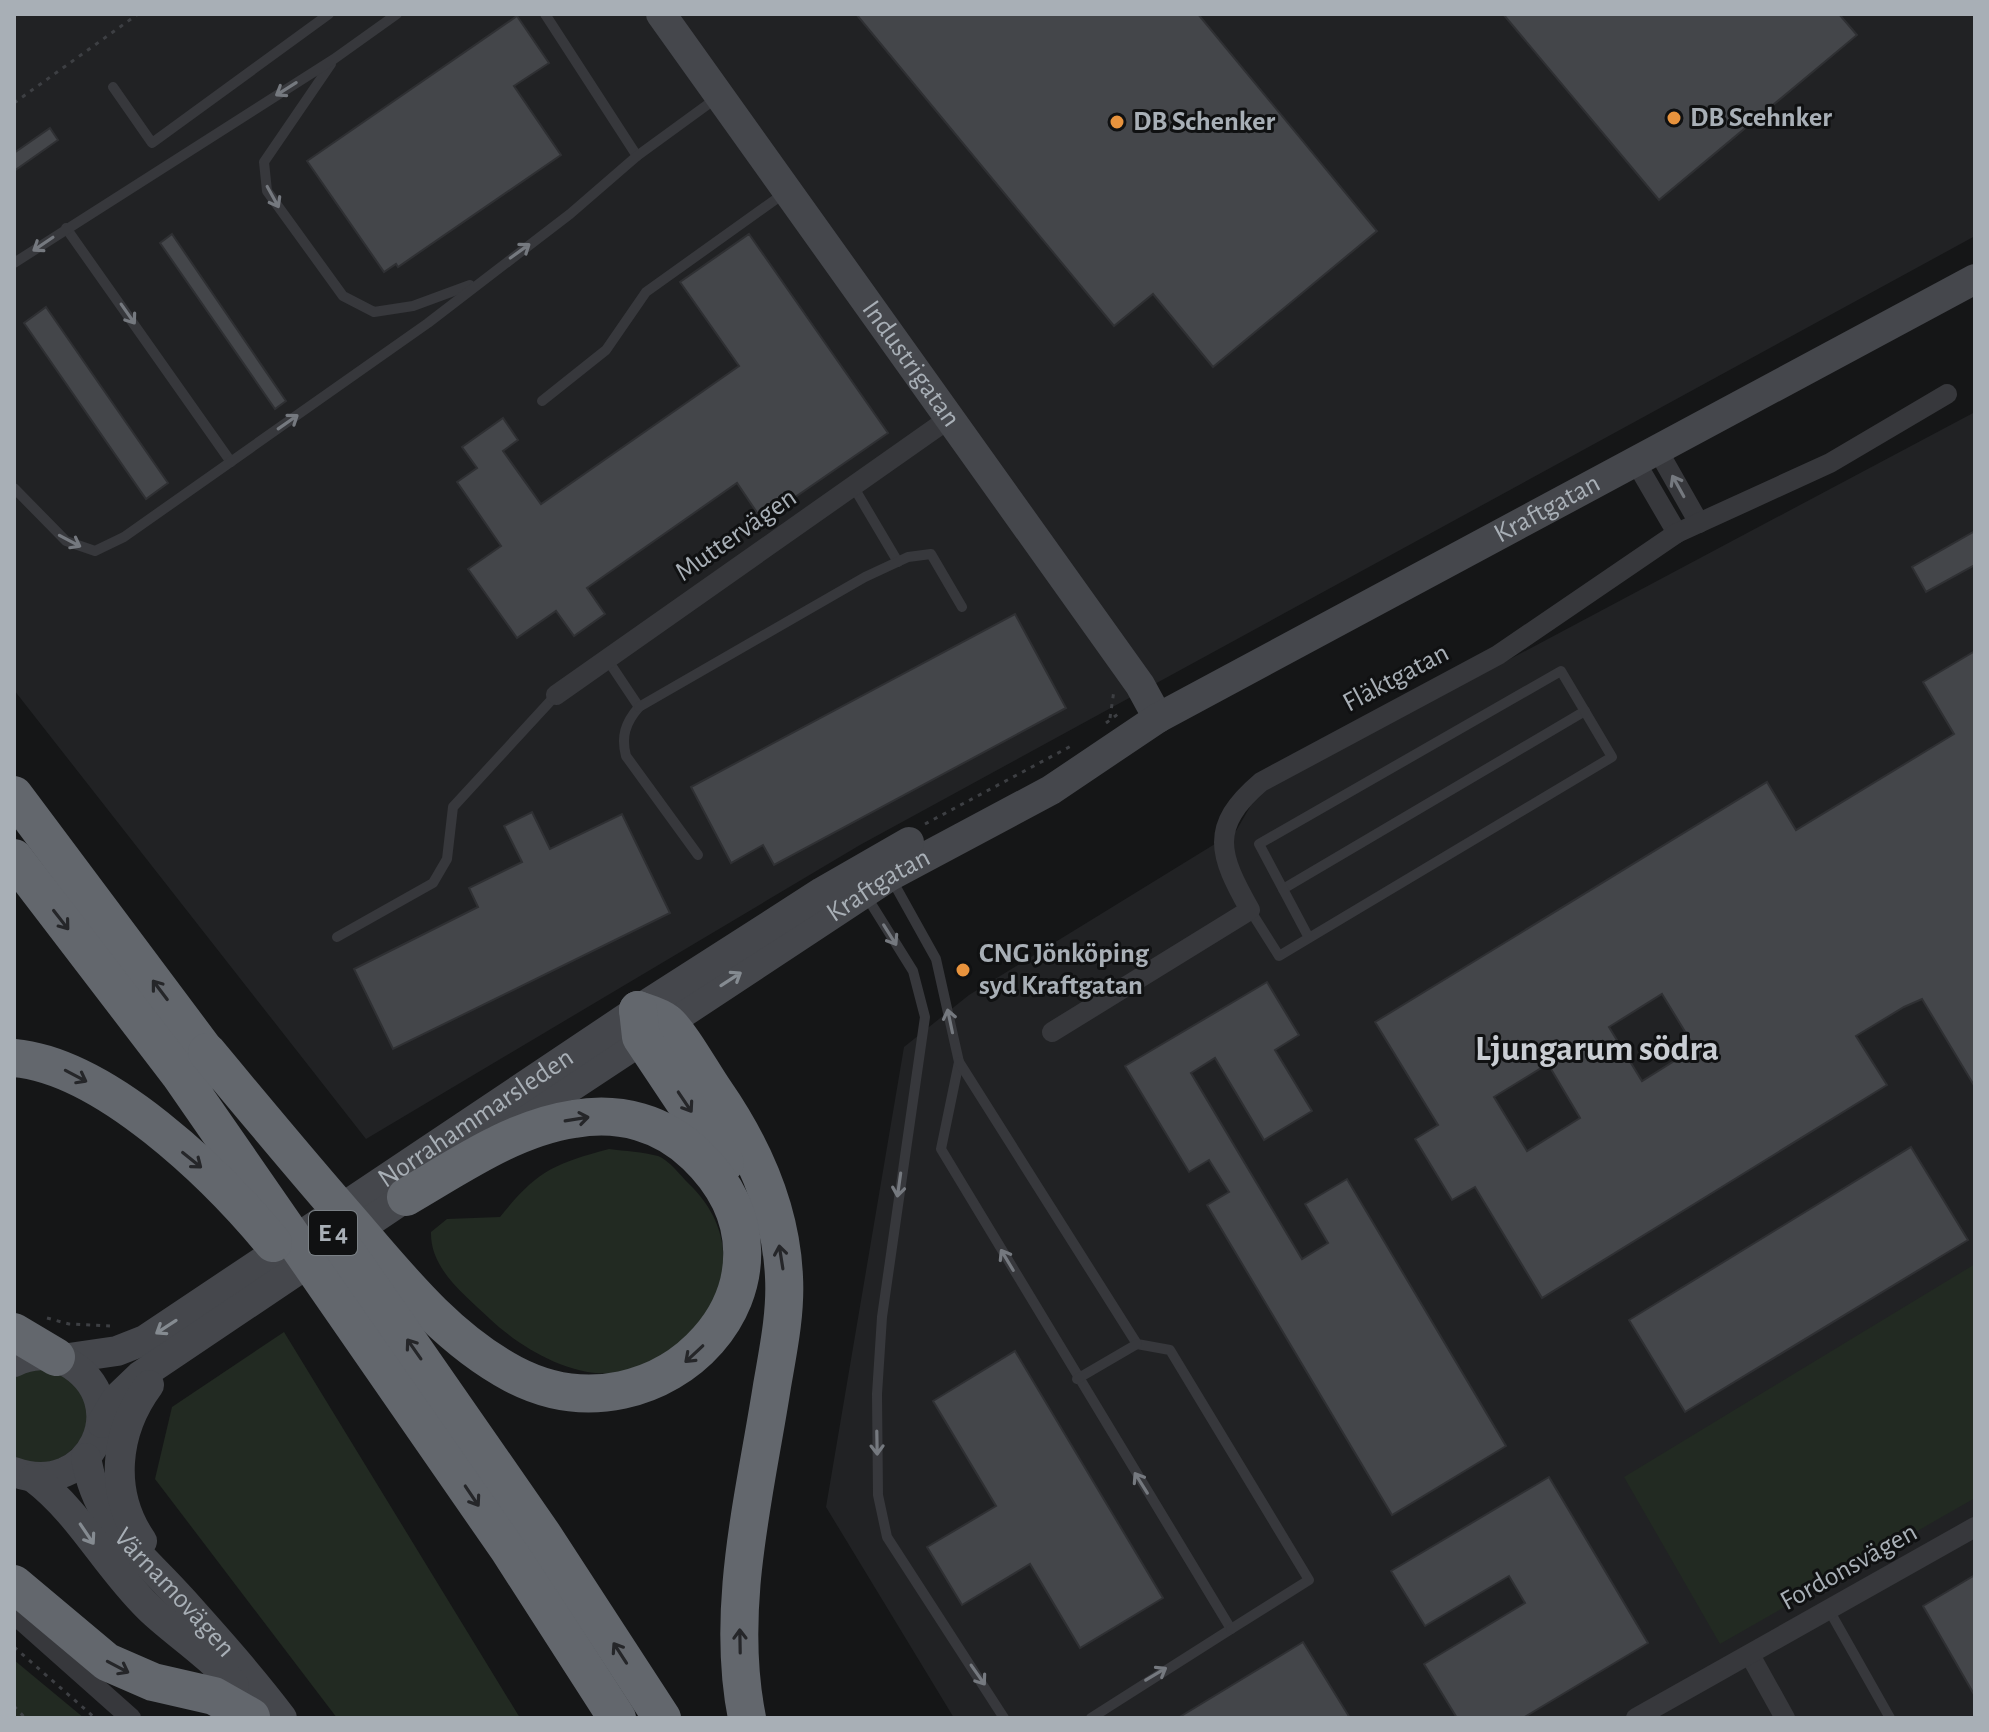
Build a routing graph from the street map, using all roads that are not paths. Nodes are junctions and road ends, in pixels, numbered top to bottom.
1 (329, 14) edge
2 (397, 14) edge
3 (545, 14) edge
4 (661, 14) edge
5 (334, 59) junction
6 (113, 87) dead end
7 (719, 96) junction
8 (637, 156) junction
9 (787, 191) junction
10 (66, 228) junction
11 (14, 263) edge
12 (1975, 279) edge
13 (478, 282) junction
14 (1947, 394) dead end
15 (542, 401) dead end
16 (947, 420) junction
17 (1646, 455) junction
18 (231, 462) junction
19 (853, 486) junction
20 (14, 488) edge
21 (1699, 523) junction
22 (1677, 533) junction
23 (898, 562) junction
24 (962, 607) dead end
25 (607, 659) junction
26 (556, 695) joint
27 (639, 707) junction
28 (1585, 711) junction
29 (1158, 718) junction
30 (14, 795) edge
31 (698, 855) dead end
32 (14, 858) edge
33 (874, 877) junction
34 (1283, 889) junction
35 (1250, 910) junction
36 (337, 937) dead end
37 (1309, 938) junction
38 (648, 1023) junction
39 (1052, 1032) dead end
40 (207, 1052) junction
41 (14, 1058) edge
42 (959, 1062) junction
43 (399, 1186) junction
44 (740, 1228) junction
45 (238, 1293) junction
46 (24, 1322) edge
47 (1137, 1344) junction
48 (173, 1355) junction
49 (59, 1358) junction
50 (14, 1362) edge
51 (1077, 1379) junction
52 (102, 1423) junction
53 (428, 1431) junction
54 (86, 1458) junction
55 (20, 1474) edge
56 (1975, 1527) edge
57 (14, 1584) edge
58 (182, 1599) junction
59 (1829, 1610) junction
60 (14, 1614) edge
61 (1231, 1629) junction
62 (1750, 1655) junction
63 (131, 1718) edge
64 (261, 1718) edge
65 (617, 1718) edge
66 (662, 1718) edge
67 (747, 1718) edge
68 (1004, 1718) edge
69 (1091, 1718) edge
70 (1636, 1718) edge
71 (1785, 1718) edge
72 (1890, 1718) edge

1 - 6 lane
2 - 5 lane
3 - 8 lane
4 - 7 street, Industrigatan
5 -> 10 lane
5 -> 13 lane
7 - 8 lane
7 - 9 street, Industrigatan
13 -> 8 lane
9 - 15 lane
9 - 16 street, Industrigatan
10 -> 11 lane
10 -> 18 lane
12 - 17 street, Kraftgatan
18 -> 13 lane
14 - 21 street, Fläktgatan
16 - 19 street, Muttervägen
16 - 29 street, Industrigatan
21 -> 17 street
17 - 22 street
17 - 29 street, Kraftgatan
20 -> 18 lane
19 - 23 lane
19 - 25 street, Muttervägen
21 - 22 street, Fläktgatan
22 - 35 street, Fläktgatan
23 - 24 lane
23 - 27 lane
25 - 26 street, Muttervägen
25 - 27 lane
26 - 36 lane
27 - 31 lane
28 - 34 lane
28 - 34 lane
28 - 37 lane
29 - 33 street, Kraftgatan
40 -> 30 highway, E 4
32 -> 53 highway, E 4
33 - 38 street, Kraftgatan
42 -> 33 lane
33 -> 68 lane
34 - 37 lane
35 - 37 lane
35 - 39 street
38 - 43 street, Norrahammarsleden
38 -> 44 highway
67 -> 38 highway
44 -> 40 highway
66 -> 40 highway, E 4
41 -> 53 highway
42 - 47 lane
51 -> 42 lane
43 -> 44 highway
43 - 45 street, Norrahammarsleden
45 - 48 street, Norrahammarsleden
45 -> 49 street, Norrahammarsleden
46 - 49 highway
47 - 51 lane
47 - 61 lane
48 - 52 street, Norrahammarsleden
48 - 58 street
49 - 50 street, Norrahammarsleden
49 - 52 street
61 -> 51 lane
52 - 54 street, Norrahammarsleden
53 -> 65 highway, E 4
54 - 55 street
54 - 58 street, Värnamovägen
55 -> 64 street, Värnamovägen
56 - 59 street, Fordonsvägen
57 -> 64 highway
58 - 64 street, Värnamovägen
59 - 62 street, Fordonsvägen
59 - 72 lane
60 - 63 street
69 -> 61 lane
62 - 70 street, Fordonsvägen
62 - 71 street

